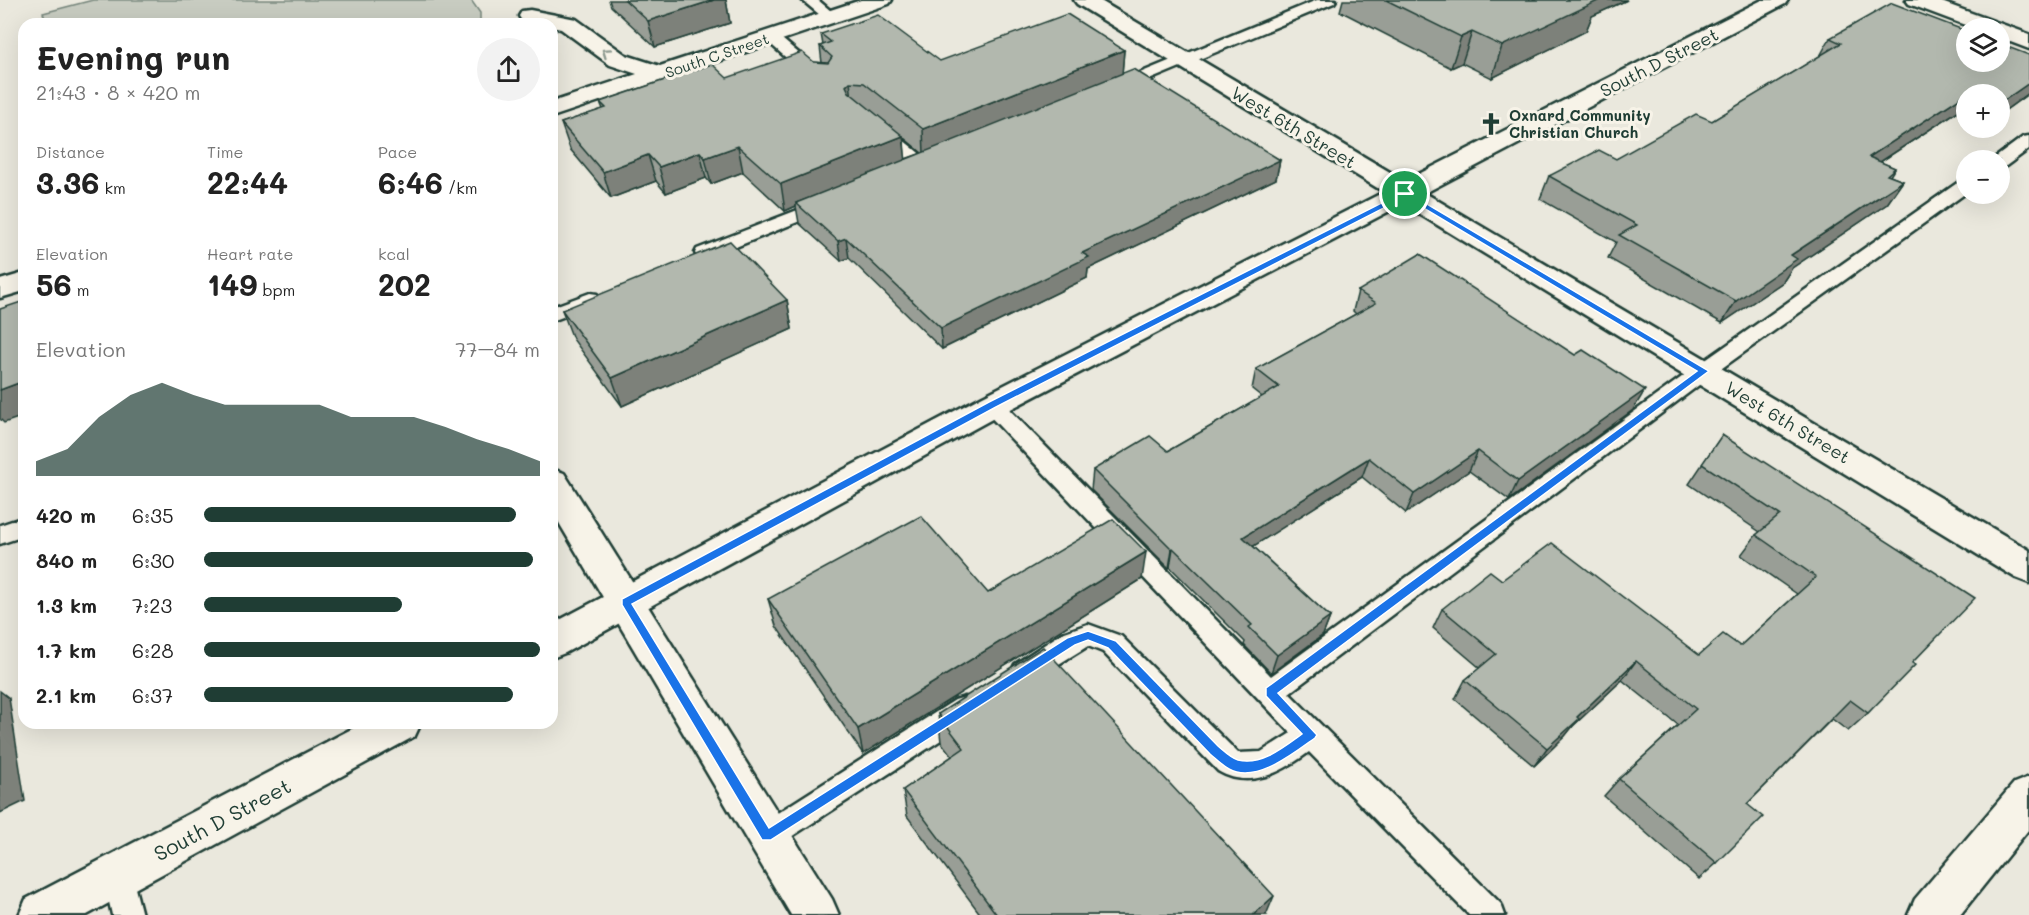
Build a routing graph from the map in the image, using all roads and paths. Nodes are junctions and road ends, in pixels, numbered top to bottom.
1 (809, 0) edge
2 (882, 0) edge
3 (1084, 0) edge
4 (1329, 0) edge
5 (1778, 0) edge
6 (1916, 0) edge
7 (529, 13) edge
8 (831, 17) junction
9 (547, 18) edge
10 (1965, 18) edge
11 (558, 21) edge
12 (2010, 35) edge
13 (771, 37) junction
14 (2029, 42) edge
15 (1184, 61) junction
16 (660, 74) junction
17 (825, 83) edge
18 (1108, 91) edge
19 (558, 108) edge
20 (868, 120) edge
21 (2029, 141) edge
22 (2010, 155) edge
23 (902, 173) edge
24 (1956, 192) edge
25 (1405, 194) junction
26 (839, 198) edge
27 (688, 259) edge
28 (18, 284) edge
29 (0, 289) edge
30 (601, 294) edge
31 (558, 312) edge
32 (1704, 371) junction
33 (992, 405) junction
34 (558, 492) edge
35 (18, 528) edge
36 (0, 535) edge
37 (2029, 568) edge
38 (626, 602) junction
39 (558, 639) edge
40 (1270, 692) junction
41 (390, 729) edge
42 (1311, 735) junction
43 (2029, 797) edge
44 (767, 836) junction
45 (118, 875) junction
46 (42, 915) edge
47 (127, 915) edge
48 (816, 915) edge
49 (1490, 915) edge
50 (1931, 915) edge

1 - 8 lane
2 - 8 street, South C Street
3 - 15 street, West 6th Street
4 - 15 lane
5 - 25 street, South D Street
6 - 10 street
9 -> 7 street
8 - 13 street, South C Street
16 -> 11 street
12 - 14 street
13 - 16 street, South C Street
13 - 17 lane
15 - 18 lane
15 - 25 street, West 6th Street
16 - 19 street, South C Street
20 - 23 lane
21 - 22 lane
24 - 32 lane
25 - 32 street, West 6th Street
25 - 33 street, South D Street
26 - 27 lane
28 - 29 street
30 - 31 lane
32 - 37 street, West 6th Street
32 - 40 lane
33 - 38 street, South D Street
33 - 40 lane
34 - 38 street
35 - 36 lane
38 - 39 street, South D Street
38 - 44 street
40 - 42 lane
41 - 45 street, South D Street
42 - 44 lane
42 - 49 lane
43 - 50 street
44 - 48 street
45 - 46 street, South D Street
45 - 47 lane

